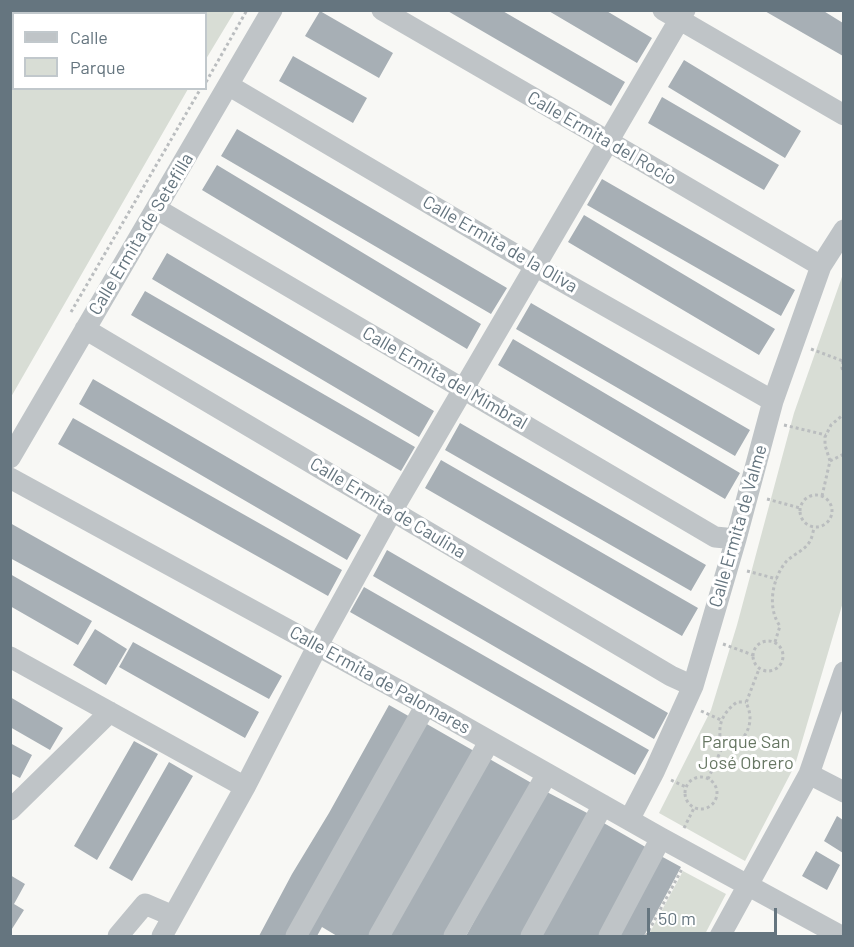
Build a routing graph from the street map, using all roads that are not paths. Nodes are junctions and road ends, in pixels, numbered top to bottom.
1 (272, 10) edge
2 (382, 10) edge
3 (676, 14) edge
4 (228, 85) junction
5 (843, 115) edge
6 (608, 141) junction
7 (157, 209) junction
8 (843, 230) edge
9 (535, 266) junction
10 (821, 266) junction
11 (85, 329) junction
12 (464, 389) junction
13 (770, 411) junction
14 (10, 458) edge
15 (10, 478) edge
16 (392, 511) junction
17 (736, 540) junction
18 (318, 645) junction
19 (10, 657) edge
20 (843, 672) edge
21 (693, 686) junction
22 (426, 705) junction
23 (110, 712) junction
24 (489, 742) junction
25 (547, 774) junction
26 (809, 774) junction
27 (245, 787) junction
28 (843, 792) edge
29 (603, 806) junction
30 (10, 810) edge
31 (629, 820) junction
32 (675, 846) junction
33 (748, 885) junction
34 (173, 916) junction
35 (118, 936) edge
36 (162, 936) edge
37 (296, 936) edge
38 (379, 936) edge
39 (454, 936) edge
40 (531, 936) edge
41 (609, 936) edge
42 (720, 936) edge
43 (842, 936) edge

1 - 4 street, Calle Ermita de Setefilla
2 - 6 street, Calle Ermita del Rocío
3 - 5 street
3 - 6 street
4 - 7 street, Calle Ermita de Setefilla
4 - 9 street, Calle Ermita de la Oliva
6 - 9 street
6 - 10 street, Calle Ermita del Rocío
7 - 11 street, Calle Ermita de Setefilla
7 - 12 street, Calle Ermita del Mimbral
8 - 10 street, Calle Ermita de Valme
9 - 12 street
9 - 13 street, Calle Ermita de la Oliva
10 - 13 street, Calle Ermita de Valme
11 - 14 street, Calle Ermita de Setefilla
11 - 16 street, Calle Ermita de Caulina
12 - 16 street
12 - 17 street, Calle Ermita del Mimbral
13 - 17 street, Calle Ermita de Valme
15 - 18 street, Calle Ermita de Palomares
16 - 18 street
16 - 21 street, Calle Ermita de Caulina
17 - 21 street, Calle Ermita de Valme
18 - 22 street, Calle Ermita de Palomares
18 - 27 street
19 - 23 street
20 - 26 street
21 - 31 street, Calle Ermita de Valme
22 - 24 street, Calle Ermita de Palomares
22 - 37 street
23 - 27 street
23 - 30 street
24 - 25 street, Calle Ermita de Palomares
24 - 38 street
25 - 29 street, Calle Ermita de Palomares
25 - 39 street
26 - 28 street
26 - 33 street
27 - 34 street
29 - 31 street, Calle Ermita de Palomares
29 - 40 street
31 - 32 street, Calle Ermita de Palomares
32 - 33 street, Calle Ermita de Palomares
32 - 41 street
33 - 42 street
33 - 43 street, Calle Ermita de Palomares
34 - 35 street
34 - 36 street

